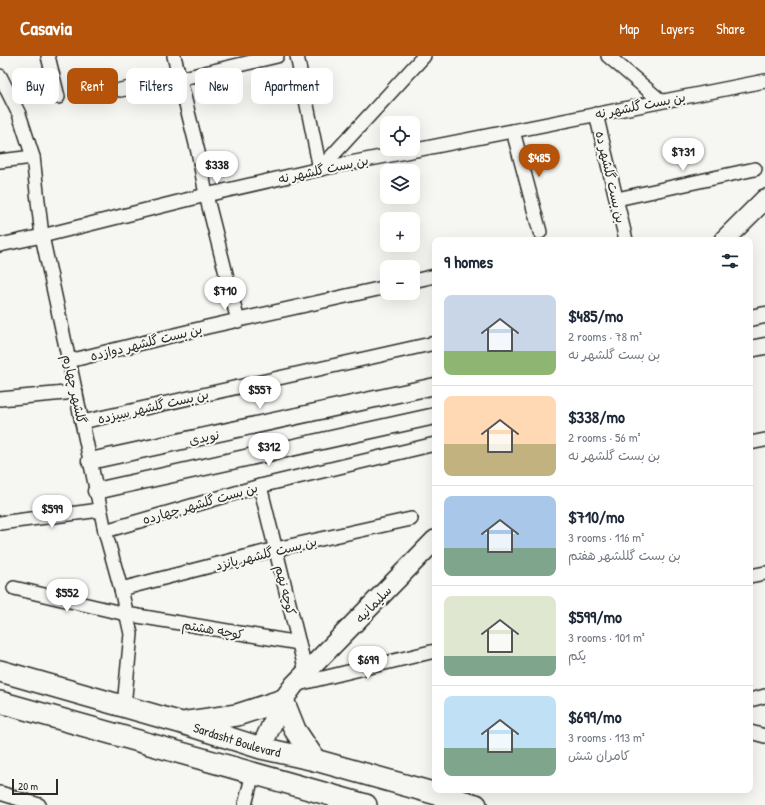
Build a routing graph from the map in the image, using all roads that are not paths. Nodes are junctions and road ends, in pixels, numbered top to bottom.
1 (48, 56) edge
2 (174, 56) edge
3 (278, 56) edge
4 (297, 56) edge
5 (424, 56) edge
6 (608, 56) edge
7 (51, 68) edge
8 (177, 68) edge
9 (0, 76) edge
10 (187, 77) edge
11 (765, 81) edge
12 (126, 89) edge
13 (120, 90) dead end
14 (661, 101) junction
15 (185, 104) edge
16 (596, 114) junction
17 (513, 131) junction
18 (33, 157) junction
19 (0, 161) edge
20 (320, 169) junction
21 (755, 169) dead end
22 (206, 195) junction
23 (617, 199) junction
24 (765, 199) edge
25 (540, 232) dead end
26 (42, 236) junction
27 (625, 237) edge
28 (727, 237) edge
29 (0, 245) edge
30 (432, 277) edge
31 (420, 279) edge
32 (380, 289) edge
33 (765, 315) edge
34 (753, 317) edge
35 (238, 320) junction
36 (432, 344) edge
37 (765, 346) edge
38 (753, 348) edge
39 (69, 361) junction
40 (432, 387) edge
41 (76, 392) junction
42 (0, 399) edge
43 (432, 417) edge
44 (82, 422) junction
45 (765, 440) edge
46 (753, 443) edge
47 (432, 445) edge
48 (90, 461) junction
49 (260, 486) junction
50 (96, 491) junction
51 (100, 510) junction
52 (411, 519) dead end
53 (0, 523) edge
54 (105, 531) junction
55 (432, 543) edge
56 (276, 549) junction
57 (765, 573) edge
58 (753, 575) edge
59 (14, 588) dead end
60 (122, 589) junction
61 (126, 614) junction
62 (300, 643) junction
63 (432, 652) edge
64 (422, 654) junction
65 (432, 657) edge
66 (0, 671) edge
67 (295, 686) junction
68 (765, 696) edge
69 (753, 699) edge
70 (0, 702) edge
71 (124, 706) junction
72 (182, 723) junction
73 (753, 733) edge
74 (765, 736) edge
75 (261, 748) junction
76 (314, 760) junction
77 (254, 774) junction
78 (0, 793) edge
79 (432, 793) edge
80 (433, 793) edge
81 (39, 805) edge
82 (245, 805) edge
83 (366, 805) edge
84 (476, 805) edge

1 - 7 street
2 - 8 street
3 - 10 street
4 - 20 street
5 - 20 street
6 - 14 street
9 - 18 street, گلشهر چهارم
11 - 14 street, بن بست گلشهر نه
12 - 13 street
14 - 16 street, بن بست گلشهر نه
15 - 22 street
16 - 17 street, بن بست گلشهر نه
16 - 23 street, بن بست گلشهر ده
17 - 20 street, بن بست گلشهر نه
17 - 25 street
18 - 19 street
18 - 26 street, گلشهر چهارم
20 - 22 street, بن بست گلشهر نه
21 - 23 street
22 - 26 street, بن بست گلشهر نه
22 - 35 street
23 - 27 street, بن بست گلشهر ده
24 - 28 main road
26 - 29 street, بن بست گلشهر نه
26 - 39 street, گلشهر چهارم
30 - 31 street
32 - 35 street, بن بست گلشهر دوازده
33 - 34 street
35 - 39 street, بن بست گلشهر دوازده
36 - 44 street, بن بست گلشهر سیزده
37 - 38 street
39 - 41 street, گلشهر چهارم
40 - 48 street, نویدی
41 - 42 street
41 - 44 street, گلشهر چهارم
43 - 50 street
44 - 48 street, گلشهر چهارم
45 - 46 street
47 - 49 street, بن بست گلشهر چهارده
48 - 50 street, گلشهر چهارم
49 - 54 street, بن بست گلشهر چهارده
49 - 56 street, کوچه نهم
50 - 51 street, گلشهر چهارم
51 - 53 street
51 - 54 street, گلشهر چهارم
52 - 56 street, بن بست گلشهر پانزد
54 - 60 street, گلشهر چهارم
55 - 67 main road, سلیمانیه
56 - 60 street, بن بست گلشهر پانزد
56 - 62 street, کوچه نهم
57 - 58 street
59 - 61 street, کوچه هشتم
60 - 61 street, گلشهر چهارم
61 - 62 street, کوچه هشتم
61 - 71 street, گلشهر چهارم
62 - 67 street, کوچه نهم
63 - 64 street
64 - 65 street
64 - 67 street
66 - 71 main road, Sardasht Boulevard
67 - 72 main road
67 - 75 main road, سلیمانیه
67 - 76 main road
68 - 69 street
70 - 77 main road
71 - 72 main road, Sardasht Boulevard
72 - 75 main road, Sardasht Boulevard
73 - 74 street
75 - 76 main road, Sardasht Boulevard
75 - 77 main road
76 - 79 main road, Sardasht Boulevard
77 - 82 street
77 - 83 main road
78 - 81 street
80 - 84 main road, Sardasht Boulevard

